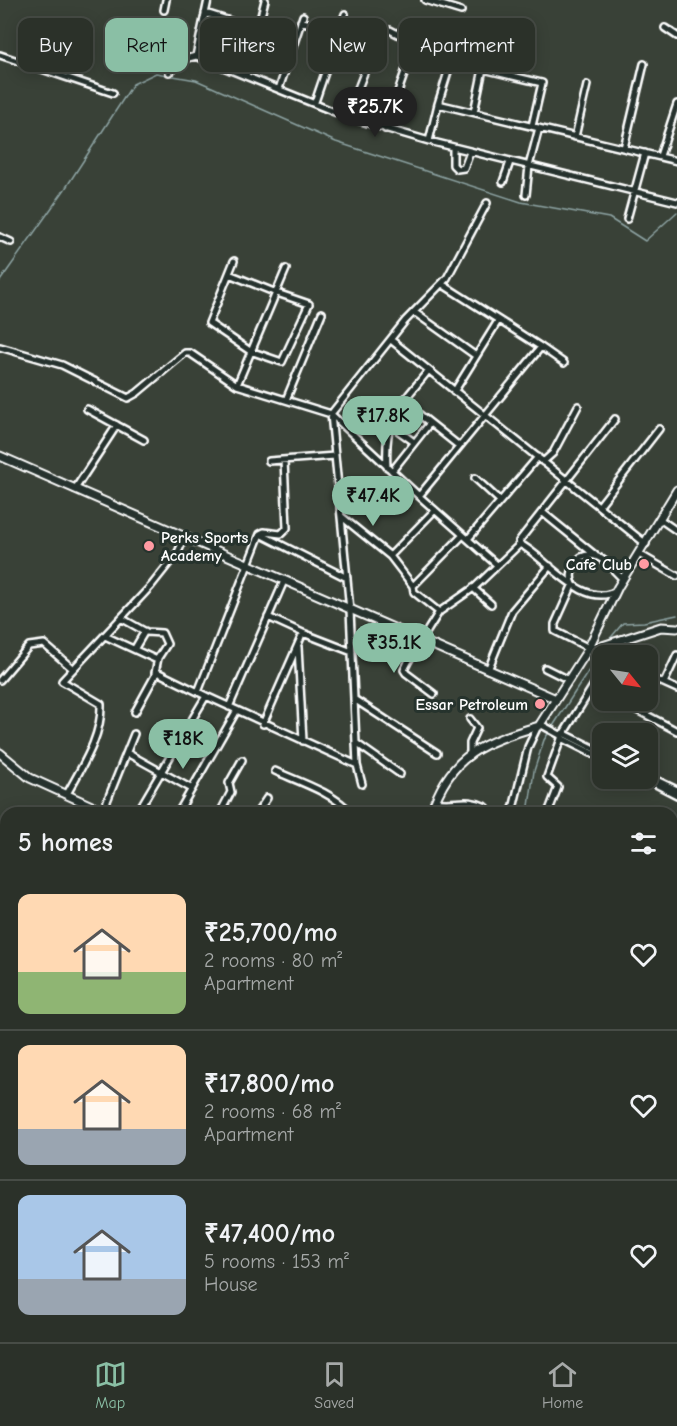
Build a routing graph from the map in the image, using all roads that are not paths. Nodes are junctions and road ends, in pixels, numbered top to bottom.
1 (166, 0) edge
2 (208, 0) edge
3 (265, 0) edge
4 (425, 0) edge
5 (164, 10) dead end
6 (461, 11) dead end
7 (205, 13) junction
8 (345, 14) dead end
9 (221, 18) edge
10 (261, 18) edge
11 (344, 18) edge
12 (308, 22) edge
13 (665, 28) dead end
14 (390, 30) dead end
15 (677, 36) edge
16 (0, 55) edge
17 (196, 56) junction
18 (188, 58) edge
19 (644, 64) dead end
20 (247, 72) edge
21 (325, 72) edge
22 (364, 72) edge
23 (448, 72) edge
24 (246, 76) junction
25 (587, 85) dead end
26 (279, 89) junction
27 (113, 93) dead end
28 (315, 102) junction
29 (438, 104) junction
30 (677, 104) edge
31 (474, 112) junction
32 (347, 117) junction
33 (675, 120) edge
34 (532, 126) junction
35 (539, 128) junction
36 (385, 129) junction
37 (575, 137) junction
38 (429, 141) junction
39 (453, 147) junction
40 (624, 148) junction
41 (470, 152) junction
42 (645, 153) junction
43 (660, 156) junction
44 (677, 161) edge
45 (510, 162) junction
46 (529, 166) junction
47 (502, 182) dead end
48 (633, 192) junction
49 (526, 195) dead end
50 (677, 202) edge
51 (487, 203) dead end
52 (627, 219) dead end
53 (0, 237) edge
54 (11, 242) dead end
55 (234, 261) dead end
56 (286, 269) dead end
57 (229, 274) junction
58 (442, 284) junction
59 (276, 293) junction
60 (414, 312) junction
61 (322, 313) dead end
62 (498, 321) junction
63 (391, 340) junction
64 (0, 347) edge
65 (541, 347) junction
66 (250, 351) junction
67 (477, 356) junction
68 (564, 363) dead end
69 (428, 371) junction
70 (237, 385) junction
71 (454, 392) junction
72 (406, 399) junction
73 (286, 400) junction
74 (578, 406) dead end
75 (87, 409) dead end
76 (331, 414) junction
77 (483, 415) junction
78 (615, 419) dead end
79 (430, 423) junction
80 (389, 424) junction
81 (117, 425) junction
82 (659, 429) dead end
83 (144, 440) dead end
84 (414, 442) junction
85 (459, 446) junction
86 (0, 456) edge
87 (335, 456) junction
88 (538, 458) junction
89 (284, 460) junction
90 (269, 461) dead end
91 (543, 462) junction
92 (389, 469) junction
93 (475, 478) dead end
94 (568, 480) junction
95 (404, 482) junction
96 (75, 489) junction
97 (677, 490) edge
98 (419, 496) junction
99 (500, 501) junction
100 (384, 503) dead end
101 (599, 506) junction
102 (435, 510) junction
103 (542, 512) junction
104 (341, 517) junction
105 (661, 520) junction
106 (677, 531) edge
107 (260, 534) junction
108 (185, 537) junction
109 (466, 537) junction
110 (520, 544) junction
111 (646, 544) junction
112 (639, 554) junction
113 (595, 555) junction
114 (390, 556) junction
115 (247, 564) junction
116 (497, 565) junction
117 (550, 566) junction
118 (677, 576) edge
119 (347, 578) junction
120 (623, 579) junction
121 (284, 580) junction
122 (573, 584) junction
123 (413, 586) junction
124 (473, 588) junction
125 (616, 591) junction
126 (491, 604) dead end
127 (350, 610) junction
128 (439, 612) junction
129 (268, 617) junction
130 (121, 618) junction
131 (677, 628) edge
132 (145, 631) junction
133 (303, 633) junction
134 (105, 636) junction
135 (620, 639) junction
136 (422, 641) junction
137 (298, 645) junction
138 (617, 645) edge
139 (135, 648) junction
140 (590, 649) junction
141 (352, 652) junction
142 (677, 655) edge
143 (157, 660) junction
144 (545, 668) dead end
145 (73, 669) junction
146 (488, 670) junction
147 (155, 673) junction
148 (0, 680) edge
149 (569, 680) junction
150 (658, 680) edge
151 (664, 683) junction
152 (592, 687) edge
153 (677, 689) edge
154 (198, 692) junction
155 (434, 694) dead end
156 (206, 696) junction
157 (354, 699) junction
158 (556, 699) junction
159 (229, 706) junction
160 (237, 710) junction
161 (639, 711) edge
162 (135, 712) dead end
163 (470, 719) dead end
164 (264, 724) junction
165 (539, 725) junction
166 (677, 731) edge
167 (134, 734) dead end
168 (562, 735) junction
169 (303, 741) junction
170 (356, 743) junction
171 (592, 748) edge
172 (0, 753) edge
173 (127, 753) junction
174 (437, 753) dead end
175 (592, 753) edge
176 (470, 754) junction
177 (242, 760) dead end
178 (357, 765) junction
179 (162, 771) junction
180 (275, 771) dead end
181 (400, 774) dead end
182 (658, 782) edge
183 (362, 784) dead end
184 (658, 784) edge
185 (192, 789) junction
186 (677, 792) edge
187 (67, 794) junction
188 (267, 798) dead end
189 (435, 802) junction
190 (92, 807) edge
191 (102, 807) edge
192 (141, 807) edge
193 (182, 807) edge
194 (223, 807) edge
195 (261, 807) edge
196 (346, 807) edge
197 (433, 807) edge
198 (486, 807) edge
199 (513, 807) edge
200 (550, 807) edge

1 - 5 street
2 - 7 street
3 - 10 street
4 - 6 street
7 - 9 street
7 - 17 street
8 - 11 street
12 - 26 street
13 - 15 street
14 - 36 street
16 - 27 street
17 - 18 street
17 - 24 street
19 - 40 street
20 - 24 street
21 - 28 street
22 - 32 street
23 - 29 street
24 - 26 street
25 - 37 street
26 - 28 street
28 - 32 street
29 - 31 street
29 - 38 street
30 - 33 street
31 - 34 street
31 - 34 street
32 - 36 street
33 - 43 street
34 - 35 street
35 - 37 street
35 - 46 street
36 - 38 street
37 - 40 street
38 - 39 street
39 - 41 street
39 - 41 street
40 - 42 street
41 - 45 street
42 - 43 street
42 - 48 street
43 - 44 street
45 - 46 street
45 - 47 street
46 - 48 street
46 - 49 street
48 - 50 street
48 - 52 street
51 - 58 street
53 - 54 street
55 - 57 street
56 - 59 street
57 - 59 street
57 - 66 street
58 - 60 street
58 - 62 street
59 - 66 street
59 - 66 street
60 - 63 street
60 - 67 street
61 - 73 street
62 - 65 street
62 - 67 street
63 - 69 street
63 - 76 street
64 - 70 street
65 - 68 street
65 - 77 street
66 - 70 street
67 - 71 street
69 - 71 street
69 - 72 street
70 - 73 street
71 - 77 street
72 - 79 street
72 - 80 street
73 - 76 street
74 - 91 street
75 - 81 street
76 - 87 street
76 - 92 street
77 - 85 street
77 - 88 street
78 - 94 street
79 - 84 street
79 - 85 street
80 - 84 street
80 - 92 street
81 - 83 street
81 - 96 street
82 - 101 street
84 - 92 street
85 - 98 street
86 - 96 street
87 - 89 street
87 - 104 street
88 - 91 street
88 - 99 street
89 - 90 street
89 - 107 street
91 - 94 street
92 - 95 street
93 - 99 street
94 - 101 street
94 - 103 street
95 - 98 street
95 - 100 street
96 - 108 street
97 - 105 street
98 - 102 street
99 - 109 street
101 - 111 street
102 - 109 street
102 - 114 street
103 - 110 street
103 - 113 street
104 - 114 street
104 - 119 street
105 - 106 street
105 - 111 street
107 - 115 street
107 - 119 street
108 - 115 street
108 - 130 street
109 - 116 street
109 - 123 street
110 - 116 street
110 - 117 street
111 - 112 street
112 - 118 street
112 - 120 street
113 - 120 street
113 - 122 street
114 - 123 street
115 - 121 street
115 - 154 street
116 - 124 street
117 - 122 street
117 - 146 street
119 - 127 street
120 - 125 street
121 - 127 street
121 - 129 street
122 - 125 street
122 - 140 street
123 - 128 street
124 - 126 street
124 - 128 street
125 - 140 street
127 - 136 street
127 - 141 street
128 - 136 street
129 - 133 street
129 - 159 street
130 - 132 street
130 - 134 street
131 - 135 street
132 - 139 street
132 - 143 street
133 - 137 street
133 - 141 street
134 - 139 street
134 - 145 street
135 - 138 street
135 - 140 street
136 - 146 street
136 - 155 street
137 - 164 street
137 - 169 street
139 - 143 street
140 - 149 street
141 - 157 street
142 - 151 street
143 - 147 street
144 - 149 street
145 - 148 street
145 - 187 street
146 - 158 street
147 - 154 street
147 - 162 street
149 - 158 street
150 - 151 street
151 - 153 street
152 - 168 street
154 - 156 street
156 - 159 street
156 - 179 street
157 - 170 street
157 - 174 street
158 - 165 street
159 - 160 street
160 - 164 street
160 - 185 street
161 - 166 street
163 - 176 street
164 - 169 street
165 - 168 street
165 - 176 street
165 - 199 street
167 - 173 street
168 - 171 street
168 - 175 street
168 - 200 street
169 - 178 street
170 - 178 street
170 - 181 street
172 - 187 street
173 - 179 street
173 - 191 street
176 - 189 street
177 - 194 street
178 - 183 street
179 - 185 street
179 - 192 street
180 - 196 street
182 - 186 street
184 - 186 street
185 - 193 street
187 - 190 street
188 - 195 street
189 - 197 street
189 - 198 street

